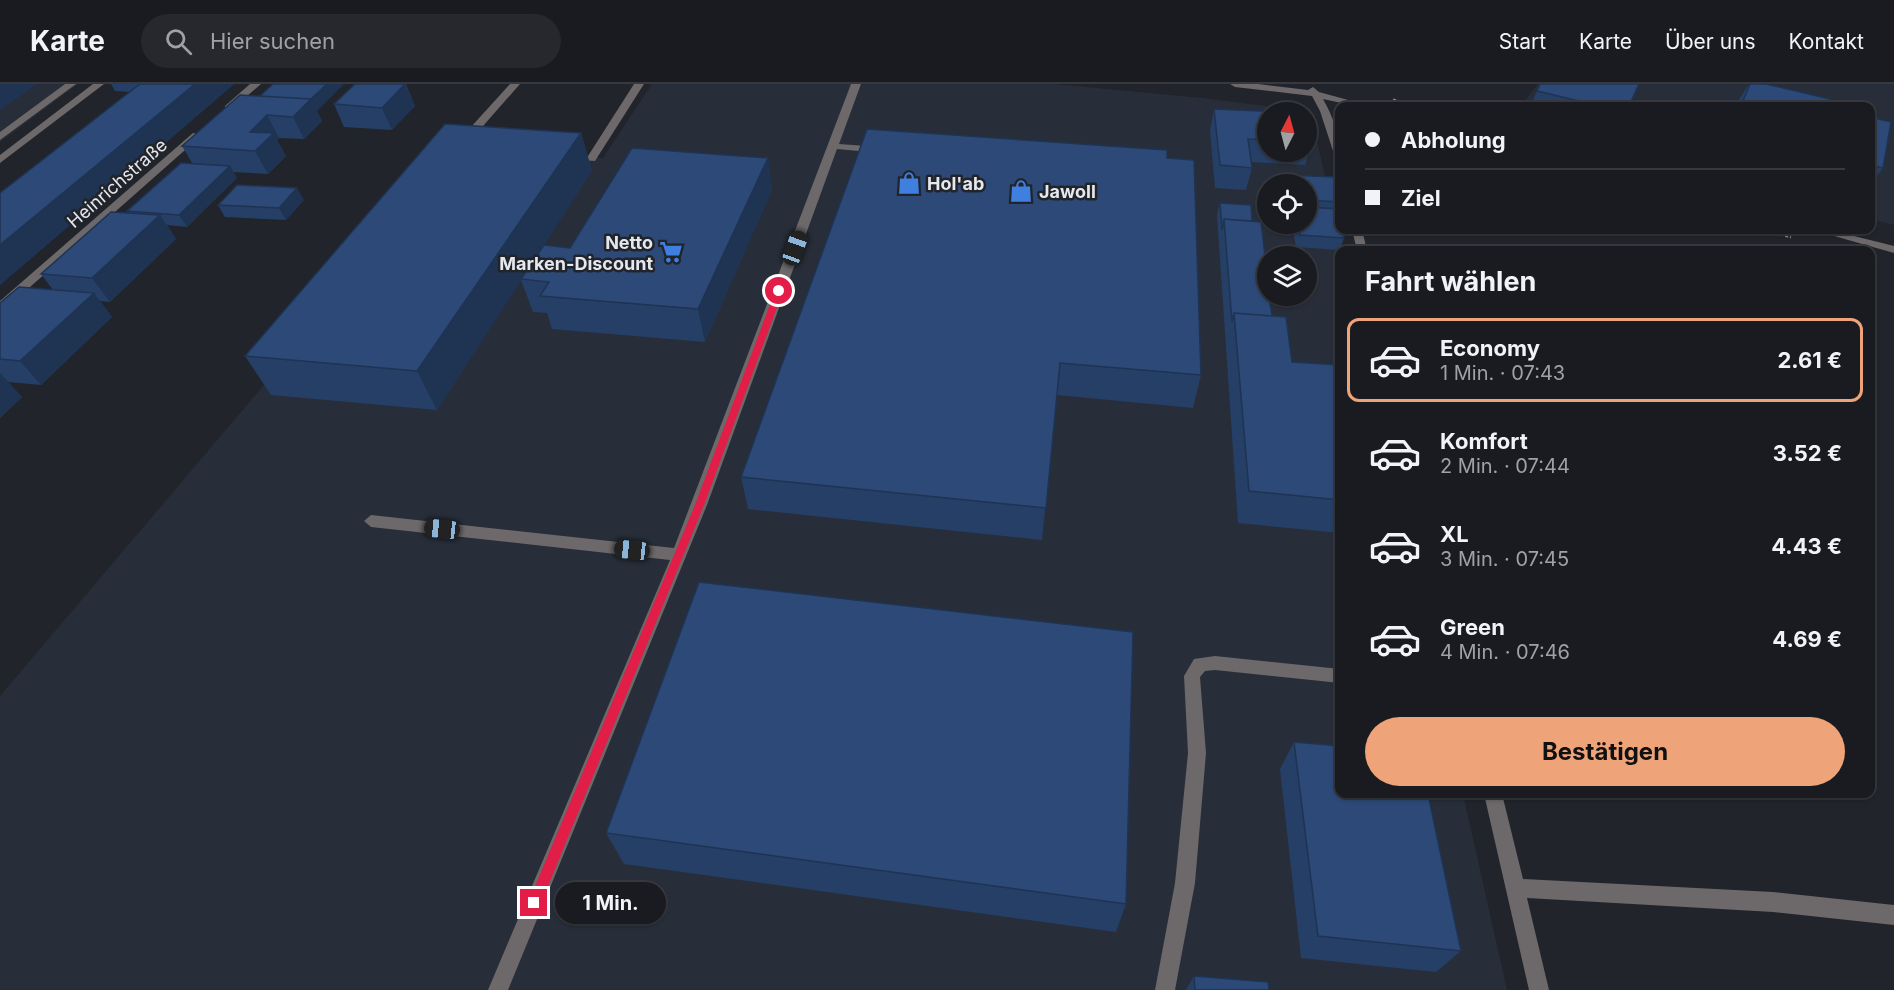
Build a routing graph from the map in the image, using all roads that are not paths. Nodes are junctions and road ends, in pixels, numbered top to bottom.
1 (71, 84) edge
2 (99, 84) edge
3 (255, 84) edge
4 (515, 84) edge
5 (639, 84) edge
6 (856, 84) edge
7 (1235, 84) edge
8 (1310, 84) edge
9 (1316, 94) junction
10 (1349, 102) edge
11 (220, 115) edge
12 (203, 130) edge
13 (0, 137) edge
14 (1335, 142) edge
15 (832, 146) junction
16 (468, 151) edge
17 (897, 151) edge
18 (557, 156) edge
19 (0, 160) edge
20 (1834, 234) edge
21 (1894, 250) edge
22 (0, 307) edge
23 (371, 521) dead end
24 (680, 555) junction
25 (1335, 675) edge
26 (1494, 798) edge
27 (1514, 888) junction
28 (1894, 915) edge
29 (498, 990) edge
30 (1165, 990) edge
31 (1539, 990) edge

1 - 13 street
2 - 19 street
3 - 11 street
4 - 16 street
5 - 18 street
6 - 15 street
7 - 9 street
8 - 9 street
9 - 10 street
9 - 14 street
12 - 22 street, Heinrichstraße
15 - 17 street
15 - 24 street
20 - 21 street
23 - 24 street
24 - 29 street
25 - 30 street
26 - 27 street
27 - 28 street
27 - 31 street

